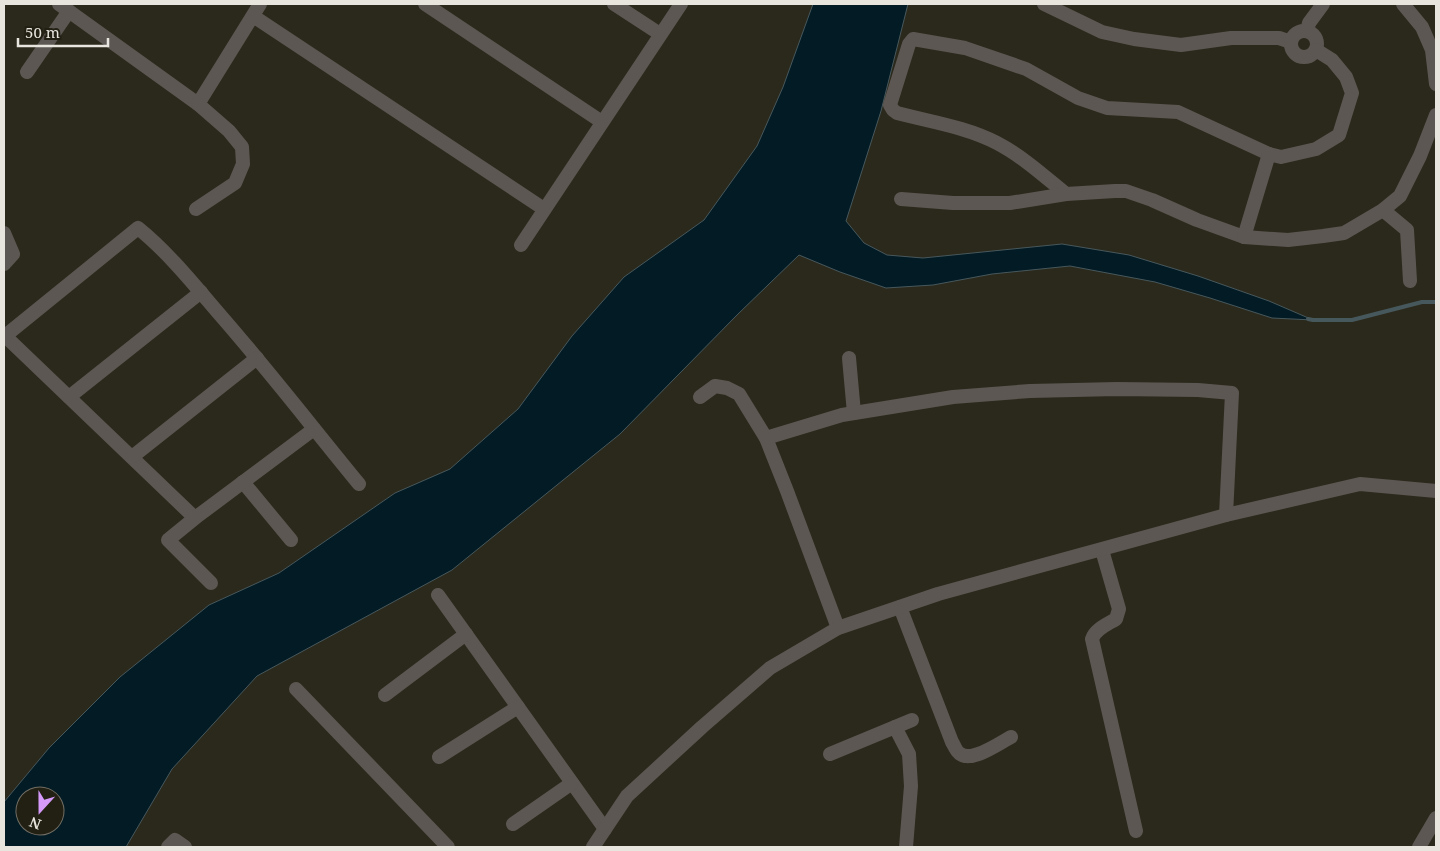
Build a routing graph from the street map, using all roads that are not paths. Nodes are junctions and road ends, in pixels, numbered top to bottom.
1 (425, 4) edge
2 (614, 4) edge
3 (682, 4) edge
4 (1044, 4) edge
5 (1323, 4) edge
6 (1403, 4) edge
7 (64, 8) edge
8 (257, 10) edge
9 (1307, 31) junction
10 (660, 34) junction
11 (1290, 42) junction
12 (1316, 50) junction
13 (27, 72) dead end
14 (1436, 84) edge
15 (198, 104) junction
16 (1436, 116) edge
17 (602, 122) junction
18 (1269, 154) junction
19 (1066, 194) junction
20 (901, 199) dead end
21 (196, 209) dead end
22 (544, 209) junction
23 (1383, 210) junction
24 (4, 233) edge
25 (1244, 237) junction
26 (520, 244) dead end
27 (4, 264) edge
28 (1410, 281) dead end
29 (200, 292) junction
30 (4, 335) edge
31 (257, 358) junction
32 (849, 358) dead end
33 (69, 397) junction
34 (700, 397) dead end
35 (854, 413) junction
36 (314, 429) junction
37 (766, 438) junction
38 (132, 457) junction
39 (243, 482) junction
40 (359, 484) dead end
41 (1436, 491) edge
42 (1226, 515) junction
43 (195, 518) junction
44 (291, 540) dead end
45 (1102, 550) junction
46 (211, 583) dead end
47 (438, 595) dead end
48 (900, 607) junction
49 (838, 628) junction
50 (466, 634) junction
51 (296, 689) dead end
52 (385, 695) dead end
53 (518, 707) junction
54 (912, 720) dead end
55 (894, 727) junction
56 (1010, 737) dead end
57 (830, 754) dead end
58 (439, 757) dead end
59 (572, 783) junction
60 (1436, 818) edge
61 (513, 824) dead end
62 (605, 829) junction
63 (1136, 831) dead end
64 (168, 847) edge
65 (185, 847) edge
66 (448, 847) edge
67 (593, 847) edge
68 (906, 847) edge
69 (1419, 847) edge

1 - 17 street
2 - 10 street
3 - 10 street
4 - 11 street
5 - 9 street
6 - 14 street
7 - 13 street
7 - 15 street
8 - 15 street
8 - 22 street
9 - 11 street
9 - 12 street
10 - 17 street
11 - 12 street
12 - 18 street
15 - 21 street
16 - 23 street
17 - 22 street
18 - 19 street
18 - 25 street
19 - 20 street
19 - 25 street
22 - 26 street
23 - 25 street
23 - 28 street
24 - 27 street
29 - 30 street
29 - 31 street
29 - 33 street
30 - 33 street
31 - 36 street
31 - 38 street
32 - 35 street
33 - 38 street
34 - 37 street
35 - 37 street
35 - 42 street
36 - 39 street
36 - 40 street
37 - 49 street
38 - 43 street
39 - 43 street
39 - 44 street
41 - 42 street
42 - 45 street
43 - 46 street
45 - 48 street
45 - 63 street
47 - 50 street
48 - 49 street
48 - 56 street
49 - 62 street
50 - 52 street
50 - 53 street
51 - 66 street
53 - 58 street
53 - 59 street
54 - 55 street
55 - 57 street
55 - 68 street
59 - 61 street
59 - 62 street
60 - 69 street
62 - 67 street
64 - 65 street

